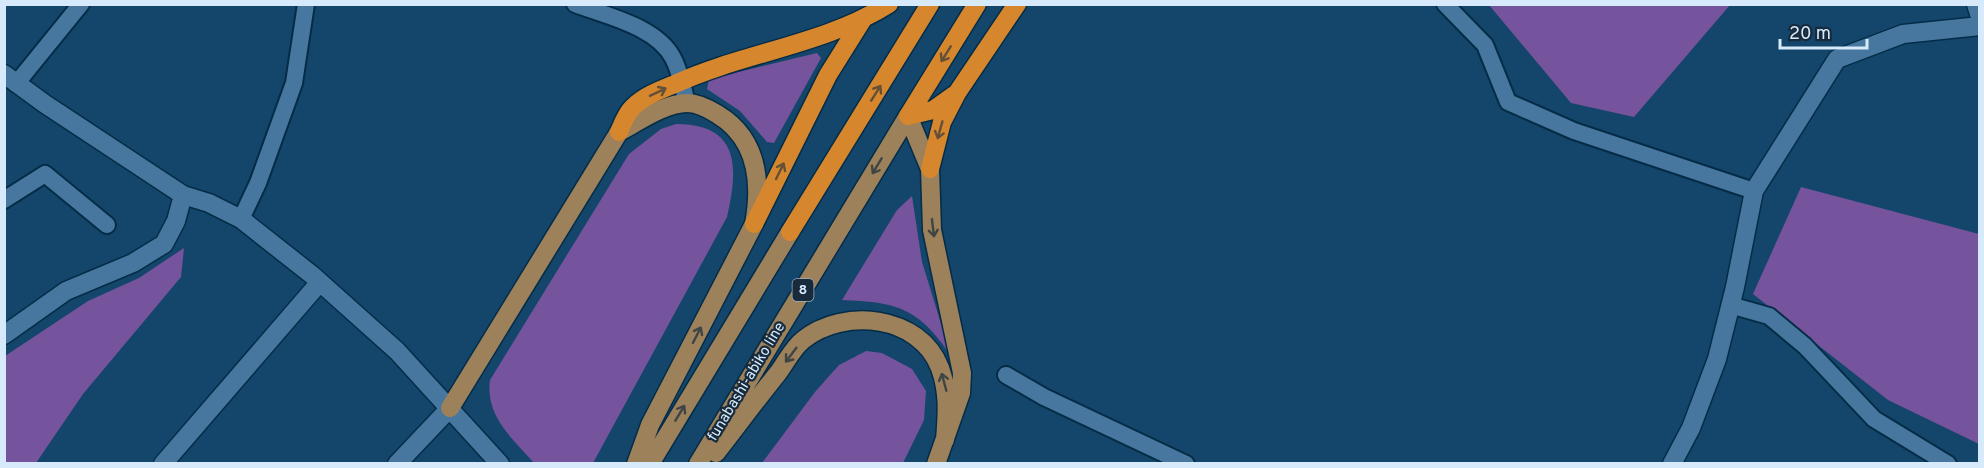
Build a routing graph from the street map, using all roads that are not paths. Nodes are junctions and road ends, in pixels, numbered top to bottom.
1 (81, 4) edge
2 (306, 4) edge
3 (575, 4) edge
4 (871, 4) edge
5 (889, 4) edge
6 (930, 4) edge
7 (977, 4) edge
8 (1017, 4) edge
9 (1445, 4) edge
10 (1976, 4) edge
11 (1980, 16) edge
12 (861, 22) junction
13 (1980, 26) edge
14 (10, 79) edge
15 (681, 81) junction
16 (957, 93) junction
17 (687, 103) junction
18 (908, 116) junction
19 (619, 132) junction
20 (930, 169) junction
21 (1754, 191) junction
22 (183, 195) junction
23 (4, 200) edge
24 (241, 219) junction
25 (754, 224) junction
26 (107, 225) dead end
27 (789, 232) joint
28 (320, 282) junction
29 (1730, 305) junction
30 (4, 335) edge
31 (1006, 375) dead end
32 (450, 408) junction
33 (945, 440) junction
34 (163, 464) edge
35 (397, 464) edge
36 (500, 464) edge
37 (636, 464) edge
38 (650, 464) edge
39 (698, 464) edge
40 (708, 464) edge
41 (936, 464) edge
42 (1186, 464) edge
43 (1672, 464) edge
44 (1948, 464) edge

1 - 14 lane
2 - 24 lane
3 - 15 lane
4 - 12 highway
5 - 12 highway
27 -> 6 highway
7 -> 18 highway
8 - 16 highway
9 - 21 lane
10 - 11 street
12 - 15 highway
25 -> 12 highway
13 - 21 street
14 - 22 street
15 - 17 lane
19 -> 15 highway
16 - 18 highway
16 -> 20 highway
17 - 19 main road
17 - 25 main road
18 - 20 main road
18 -> 39 main road, funabashi-abiko line / 8
19 - 32 main road
20 -> 33 main road
21 - 29 street
22 - 24 street
22 - 30 street
23 - 26 lane
24 - 28 street
37 -> 25 main road
38 -> 27 main road
28 - 32 street
28 - 34 street
29 - 43 street
29 - 44 lane
31 - 42 lane
32 - 35 street
32 - 36 street
33 -> 40 main road
33 - 41 main road

